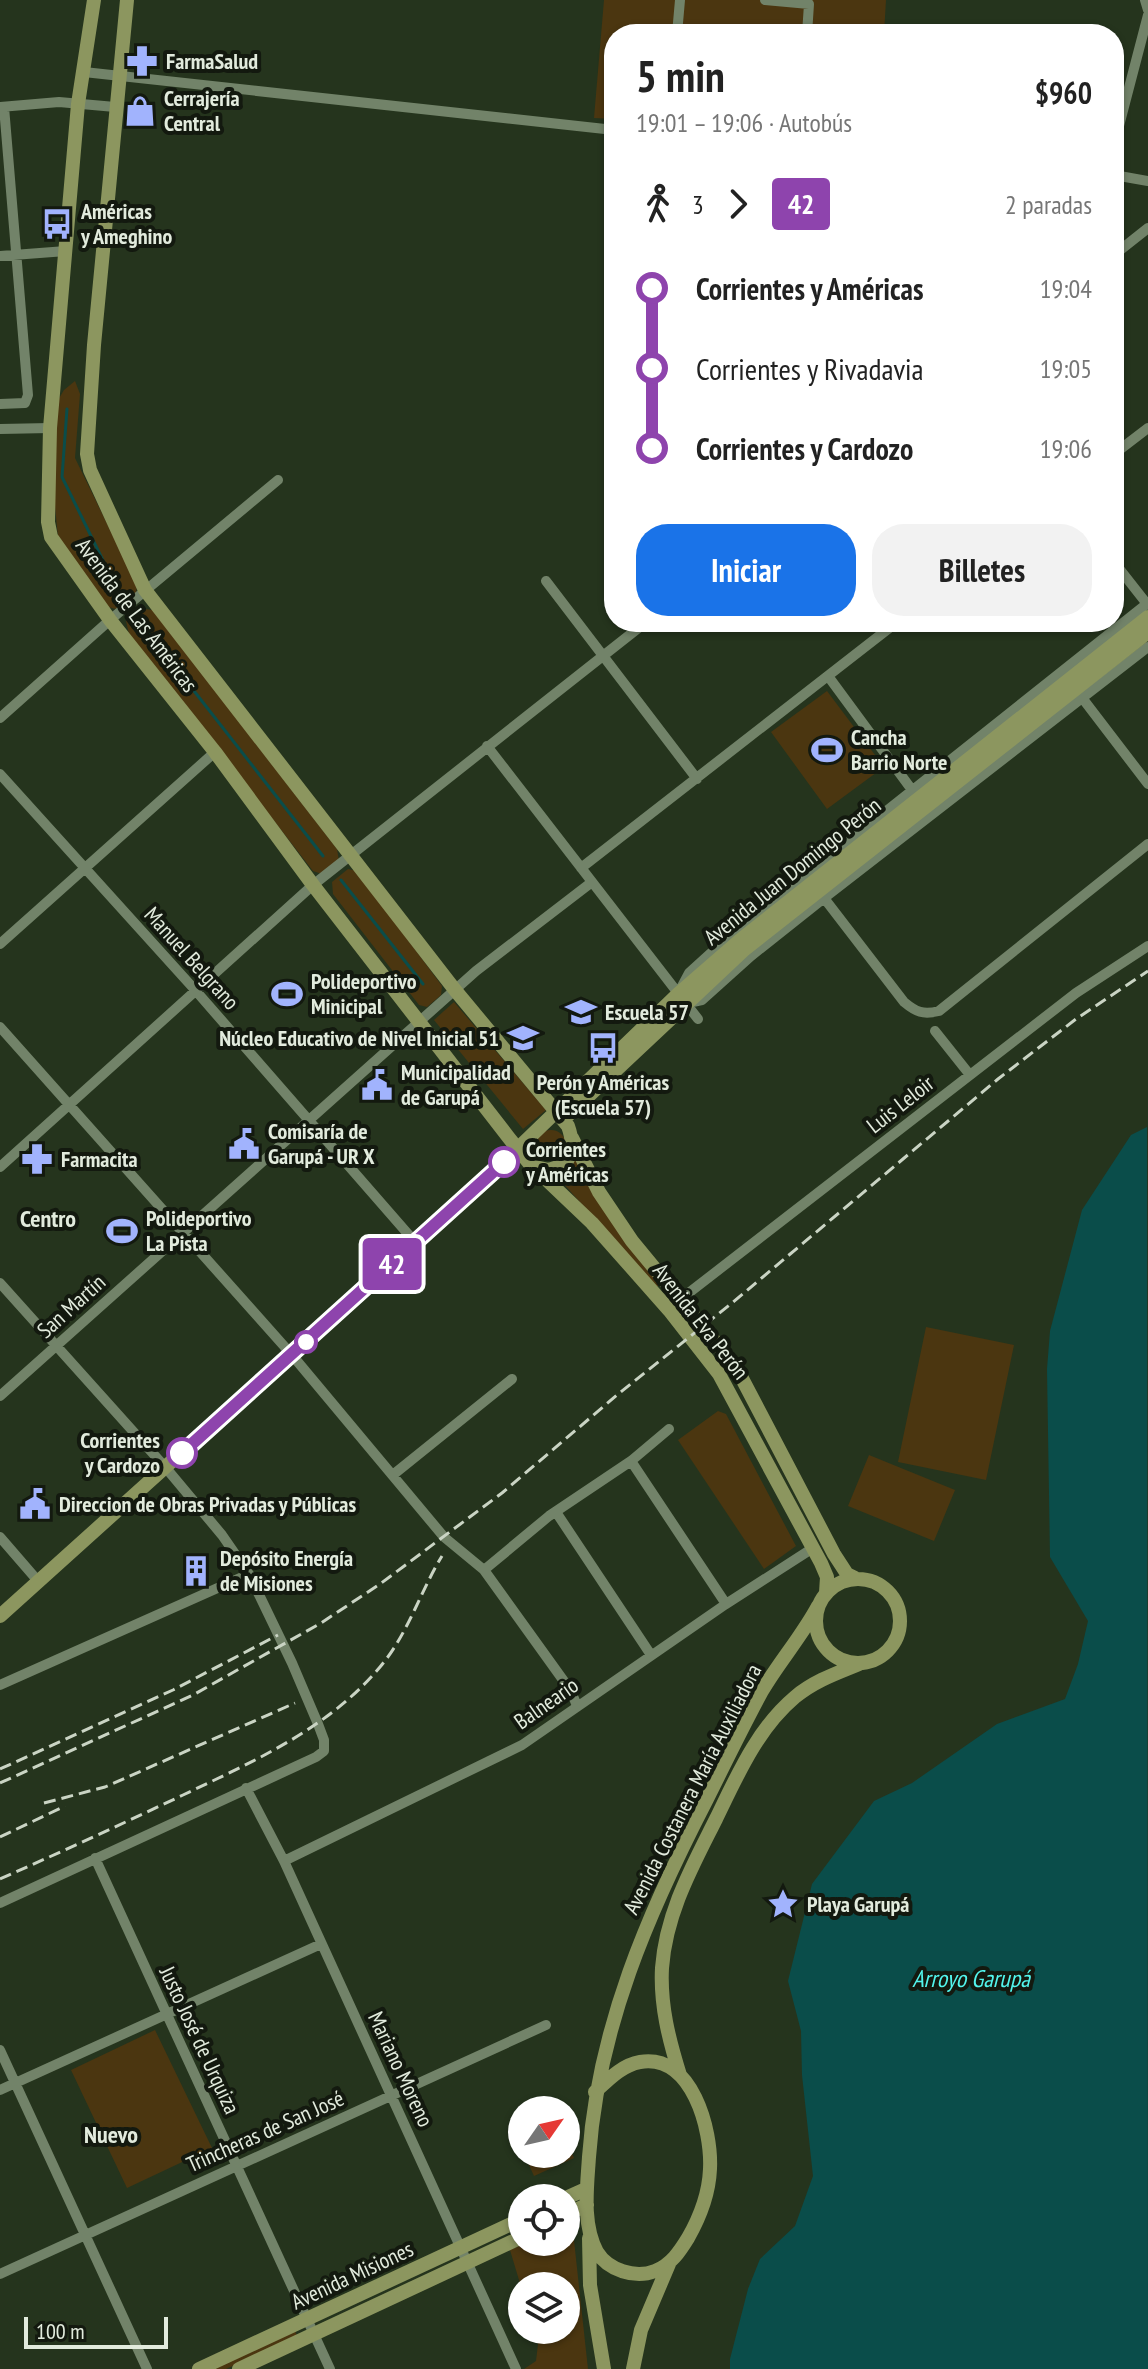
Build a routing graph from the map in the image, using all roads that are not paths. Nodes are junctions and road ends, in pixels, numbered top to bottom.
1 (94, 0) edge
2 (127, 0) edge
3 (680, 0) edge
4 (765, 0) edge
5 (1145, 0) edge
6 (1147, 19) edge
7 (678, 24) edge
8 (808, 24) edge
9 (84, 72) junction
10 (118, 75) junction
11 (78, 104) junction
12 (2, 107) edge
13 (115, 107) junction
14 (1124, 107) edge
15 (604, 129) edge
16 (1124, 177) edge
17 (1148, 181) edge
18 (1148, 228) edge
19 (1124, 247) edge
20 (66, 251) junction
21 (18, 254) junction
22 (0, 256) edge
23 (0, 404) edge
24 (50, 428) junction
25 (1148, 428) edge
26 (0, 429) edge
27 (1124, 446) edge
28 (278, 480) dead end
29 (1124, 576) edge
30 (546, 581) dead end
31 (145, 590) junction
32 (1148, 608) edge
33 (110, 620) junction
34 (1124, 627) edge
35 (1124, 628) edge
36 (633, 632) edge
37 (884, 632) edge
38 (1117, 632) edge
39 (1118, 632) edge
40 (1148, 632) edge
41 (1148, 647) edge
42 (604, 654) junction
43 (828, 676) junction
44 (1083, 699) junction
45 (0, 718) edge
46 (487, 746) junction
47 (215, 752) junction
48 (0, 774) edge
49 (697, 779) junction
50 (1148, 784) edge
51 (912, 790) junction
52 (1148, 844) edge
53 (350, 855) junction
54 (581, 868) junction
55 (84, 869) junction
56 (592, 882) junction
57 (313, 885) junction
58 (824, 898) junction
59 (0, 944) edge
60 (1148, 946) edge
61 (455, 990) junction
62 (196, 991) junction
63 (682, 999) junction
64 (698, 1019) dead end
65 (420, 1021) junction
66 (0, 1027) edge
67 (935, 1031) dead end
68 (970, 1075) junction
69 (69, 1104) junction
70 (559, 1116) junction
71 (309, 1120) junction
72 (572, 1138) junction
73 (517, 1148) junction
74 (0, 1167) edge
75 (534, 1167) junction
76 (183, 1233) junction
77 (415, 1242) junction
78 (0, 1283) edge
79 (674, 1305) junction
80 (56, 1346) junction
81 (292, 1355) junction
82 (512, 1379) dead end
83 (0, 1396) edge
84 (669, 1429) dead end
85 (631, 1461) junction
86 (166, 1468) junction
87 (394, 1474) junction
88 (556, 1512) junction
89 (0, 1537) edge
90 (813, 1548) junction
91 (484, 1570) junction
92 (249, 1574) junction
93 (855, 1578) junction
94 (38, 1581) junction
95 (822, 1599) junction
96 (726, 1604) junction
97 (0, 1616) edge
98 (651, 1655) junction
99 (859, 1664) junction
100 (0, 1685) edge
101 (577, 1706) junction
102 (246, 1788) junction
103 (95, 1858) junction
104 (284, 1861) junction
105 (0, 1903) edge
106 (321, 1944) junction
107 (166, 2014) junction
108 (546, 2025) dead end
109 (0, 2050) edge
110 (680, 2075) junction
111 (15, 2083) junction
112 (0, 2090) edge
113 (595, 2092) junction
114 (391, 2095) junction
115 (237, 2166) junction
116 (586, 2189) junction
117 (580, 2192) edge
118 (587, 2205) junction
119 (580, 2208) edge
120 (508, 2226) edge
121 (589, 2234) junction
122 (86, 2235) junction
123 (508, 2244) edge
124 (462, 2248) junction
125 (670, 2262) junction
126 (469, 2263) junction
127 (0, 2274) edge
128 (307, 2319) junction
129 (314, 2334) junction
130 (147, 2369) edge
131 (199, 2369) edge
132 (239, 2369) edge
133 (330, 2369) edge
134 (516, 2369) edge
135 (604, 2369) edge
136 (633, 2369) edge

1 - 9 main road, Avenida de Las Américas
2 - 10 main road, Avenida de Las Américas
3 - 7 street
4 - 8 street
5 - 6 street
6 - 14 street
9 - 10 street
9 - 11 main road, Avenida de Las Américas
10 - 13 main road, Avenida de Las Américas
10 - 15 street
11 - 12 street
11 - 13 street
11 - 20 main road, Avenida de Las Américas
12 - 21 street
13 - 31 main road, Avenida de Las Américas
16 - 17 street
18 - 19 street
20 - 21 street
20 - 24 main road, Avenida de Las Américas
21 - 22 street
21 - 23 street
24 - 26 street
24 - 33 main road, Avenida de Las Américas
25 - 27 street
28 - 31 street
29 - 32 street
30 - 42 street
31 - 33 street
31 - 53 main road, Avenida de Las Américas
32 - 34 street
32 - 35 main road, Avenida Juan Domingo Perón
33 - 45 street
33 - 47 main road, Avenida de Las Américas
36 - 42 street
37 - 43 street
38 - 51 street
39 - 63 main road, Avenida Juan Domingo Perón
40 - 63 main road, Avenida Juan Domingo Perón
41 - 44 street
42 - 46 street
42 - 49 street
43 - 49 street
43 - 51 street
44 - 50 street
44 - 58 street
46 - 53 street
46 - 54 street
47 - 55 street
47 - 57 main road, Avenida de Las Américas
48 - 55 street, Manuel Belgrano
49 - 54 street
51 - 63 street
52 - 58 street
53 - 57 street
53 - 61 main road, Avenida de Las Américas
54 - 56 street
55 - 59 street
55 - 62 street, Manuel Belgrano
56 - 61 street, San Martín
56 - 63 street
57 - 62 street
57 - 65 main road, Avenida de Las Américas
58 - 63 street
60 - 68 street, Luis Leloir
61 - 65 street, San Martín
61 - 70 main road, Avenida de Las Américas
62 - 69 street
62 - 71 street, Manuel Belgrano
63 - 64 street
63 - 70 main road, Avenida Juan Domingo Perón
65 - 71 street, San Martín
65 - 73 main road, Avenida de Las Américas
66 - 69 street
67 - 68 street
68 - 79 street, Luis Leloir
69 - 74 street
69 - 76 street
70 - 72 main road, Avenida Eva Perón
70 - 73 main road, Avenida Juan Domingo Perón
71 - 76 street, San Martín
71 - 77 street, Manuel Belgrano
72 - 75 main road
72 - 79 main road, Avenida Eva Perón
73 - 75 main road, Avenida Eva Perón
73 - 77 main road, Avenida Juan Domingo Perón
75 - 79 main road, Avenida Eva Perón
76 - 80 street, San Martín
76 - 81 street
77 - 81 main road, Avenida Juan Domingo Perón
78 - 80 street
79 - 90 main road, Avenida Eva Perón
79 - 93 main road, Avenida Eva Perón
80 - 83 street, San Martín
80 - 86 street
81 - 86 main road, Avenida Juan Domingo Perón
81 - 87 street
82 - 87 street
84 - 85 street
85 - 88 street
85 - 96 street
86 - 92 street
86 - 94 main road, Avenida Juan Domingo Perón
87 - 91 street
88 - 91 street
88 - 98 street
89 - 94 street
90 - 95 main road, Avenida Eva Perón
90 - 96 street, Balneario
91 - 101 street
92 - 100 street
92 - 102 street
93 - 95 main road
93 - 99 main road
94 - 97 main road, Avenida Juan Domingo Perón
95 - 99 main road
95 - 113 main road, Avenida Costanera María Auxiliadora
96 - 98 street, Balneario
98 - 101 street, Balneario
99 - 110 main road, Avenida Costanera María Auxiliadora
101 - 104 street, Balneario
102 - 103 street
102 - 104 street, Mariano Moreno
103 - 105 street
103 - 107 street, Justo José de Urquiza
104 - 106 street, Mariano Moreno
106 - 107 street
106 - 114 street, Mariano Moreno
107 - 111 street
107 - 115 street, Justo José de Urquiza
108 - 114 street, Trincheras de San José
109 - 111 street
110 - 113 main road
110 - 125 main road
111 - 112 street
111 - 122 street
113 - 116 main road
114 - 115 street, Trincheras de San José
114 - 124 street, Mariano Moreno
115 - 122 street, Trincheras de San José
115 - 128 street, Justo José de Urquiza
116 - 117 main road
116 - 118 main road
118 - 119 main road
118 - 121 main road
120 - 124 main road, Avenida Misiones
121 - 125 main road
121 - 135 main road
122 - 127 street, Trincheras de San José
122 - 130 street
123 - 126 main road, Avenida Misiones
124 - 126 street, Mariano Moreno
124 - 128 main road, Avenida Misiones
125 - 136 main road
126 - 129 main road, Avenida Misiones
126 - 134 street, Mariano Moreno
128 - 129 street, Justo José de Urquiza
128 - 131 main road, Avenida Misiones
129 - 132 main road, Avenida Misiones
129 - 133 street, Justo José de Urquiza

